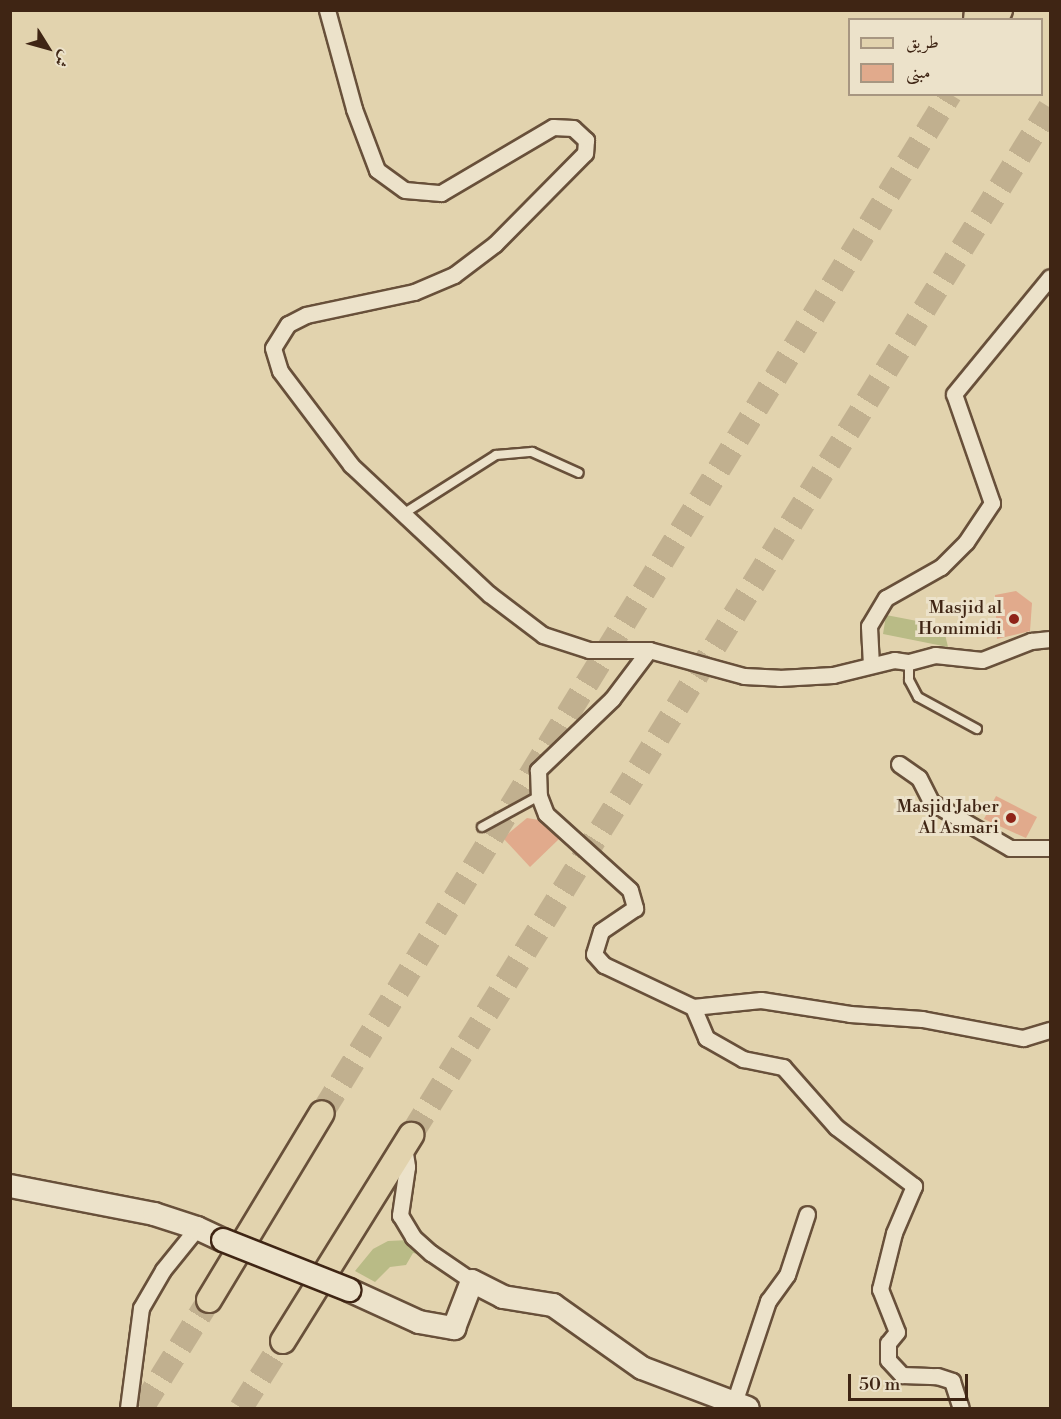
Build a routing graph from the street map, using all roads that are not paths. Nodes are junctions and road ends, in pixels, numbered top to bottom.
1 (327, 10) edge
2 (1050, 277) edge
3 (579, 472) dead end
4 (403, 514) junction
5 (1050, 639) edge
6 (649, 650) junction
7 (909, 662) junction
8 (871, 665) junction
9 (978, 729) dead end
10 (899, 764) dead end
11 (539, 796) junction
12 (482, 827) dead end
13 (1050, 848) edge
14 (693, 1007) junction
15 (1050, 1030) edge
16 (322, 1113) tunnel mouth
17 (407, 1140) joint
18 (10, 1186) edge
19 (807, 1214) dead end
20 (197, 1228) junction
21 (472, 1281) junction
22 (209, 1300) tunnel mouth
23 (283, 1341) tunnel mouth
24 (741, 1406) edge
25 (128, 1408) edge
26 (961, 1408) edge

1 - 4 street
2 - 8 street
3 - 4 lane
4 - 6 street
5 - 7 street
6 - 8 street
6 - 11 street
7 - 8 street
7 - 9 lane
10 - 13 street
11 - 12 lane
11 - 14 street
14 - 15 street
14 - 26 street
16 - 22 main road
17 - 21 street
17 - 23 main road
18 - 20 street
19 - 24 street
20 - 21 street, bridge
20 - 25 street
21 - 24 street

